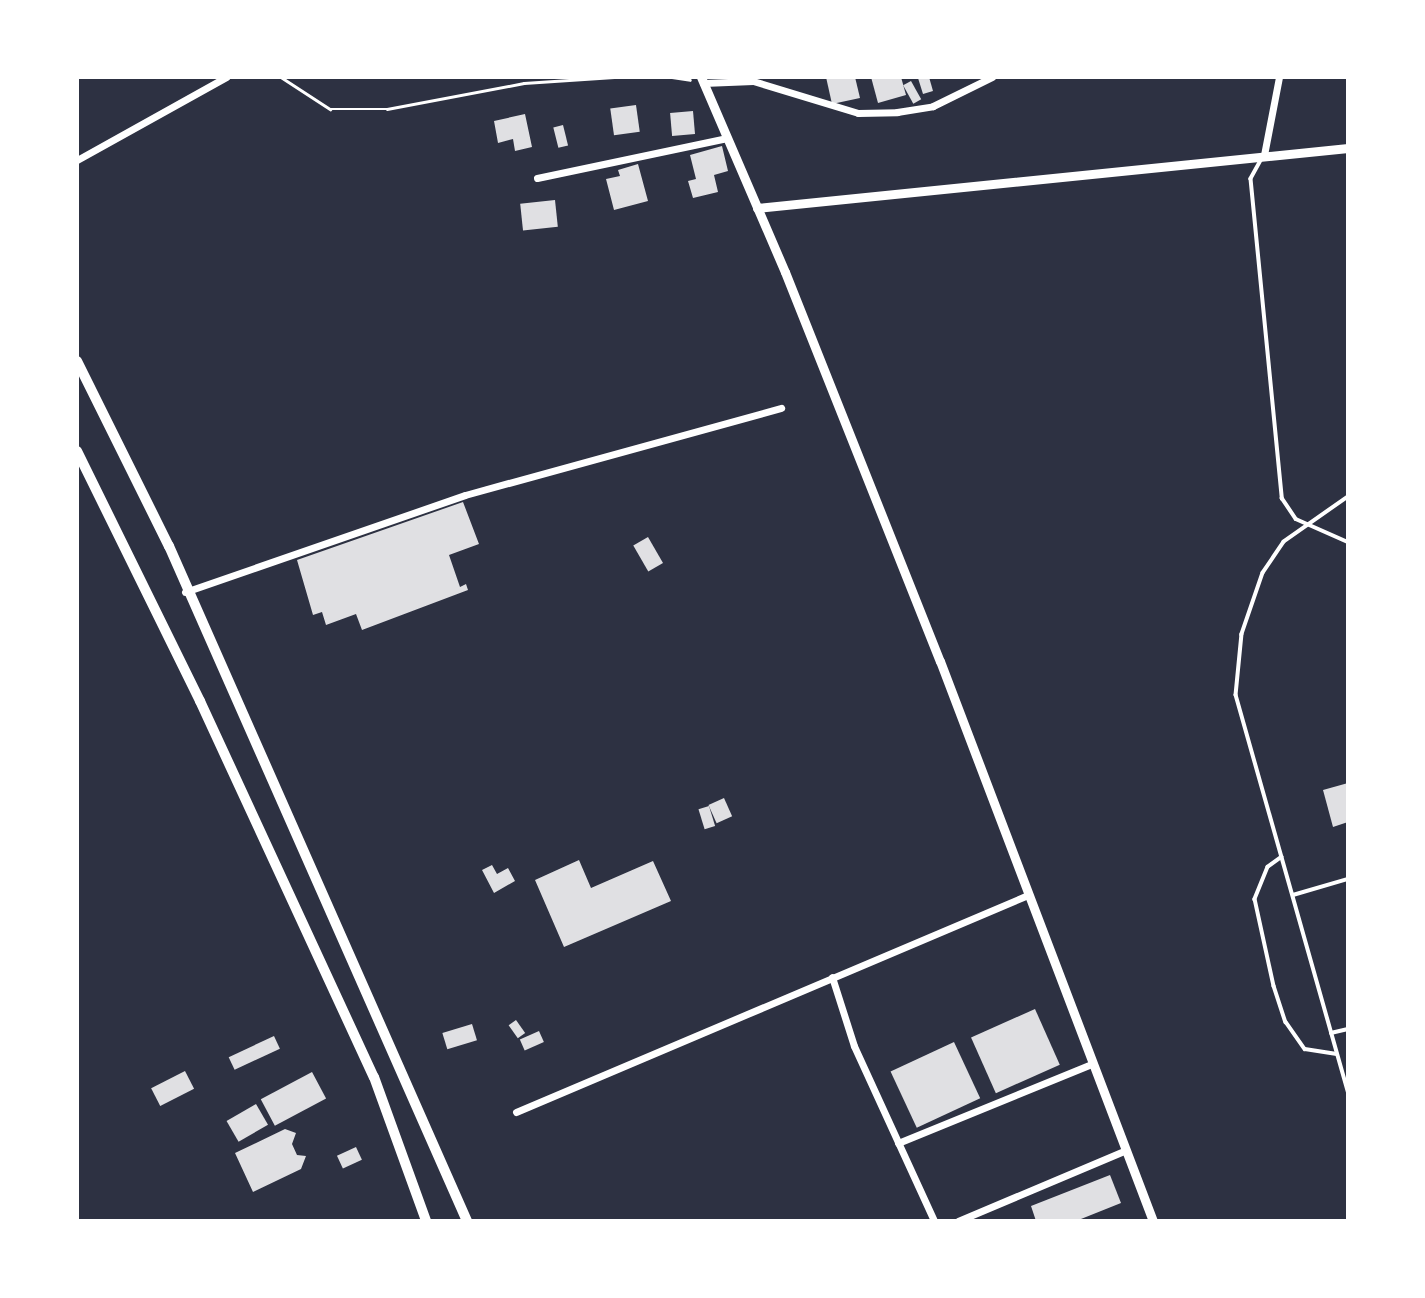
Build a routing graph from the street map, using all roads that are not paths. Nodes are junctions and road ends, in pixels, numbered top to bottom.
1 (226, 77) edge
2 (992, 77) edge
3 (1279, 77) edge
4 (702, 80) edge
5 (726, 138) junction
6 (1348, 148) edge
7 (1264, 155) junction
8 (77, 160) edge
9 (537, 178) dead end
10 (757, 208) junction
11 (77, 360) edge
12 (781, 408) dead end
13 (77, 451) edge
14 (1348, 497) edge
15 (1307, 525) junction
16 (1348, 542) edge
17 (187, 592) junction
18 (1282, 857) junction
19 (1348, 879) edge
20 (1028, 895) junction
21 (1293, 895) junction
22 (832, 977) junction
23 (1348, 1029) edge
24 (1331, 1033) junction
25 (1337, 1054) junction
26 (1092, 1064) junction
27 (1348, 1092) edge
28 (516, 1112) dead end
29 (898, 1143) junction
30 (1126, 1150) junction
31 (426, 1221) edge
32 (467, 1221) edge
33 (934, 1221) edge
34 (958, 1221) edge
35 (1153, 1221) edge

1 - 8 street
2 - 4 street
3 - 7 street
4 - 5 street
5 - 9 street
5 - 10 street
6 - 7 street
7 - 10 street
7 - 15 lane
10 - 20 street
11 - 17 highway
12 - 17 street
13 - 31 highway
14 - 15 lane
15 - 16 lane
15 - 18 lane
17 - 32 highway
18 - 21 lane
18 - 25 lane
19 - 21 lane
20 - 22 street
20 - 26 street
21 - 24 lane
22 - 28 street
22 - 29 street
23 - 24 lane
24 - 25 lane
25 - 27 lane
26 - 29 street
26 - 30 street
29 - 33 street
30 - 34 street
30 - 35 street

